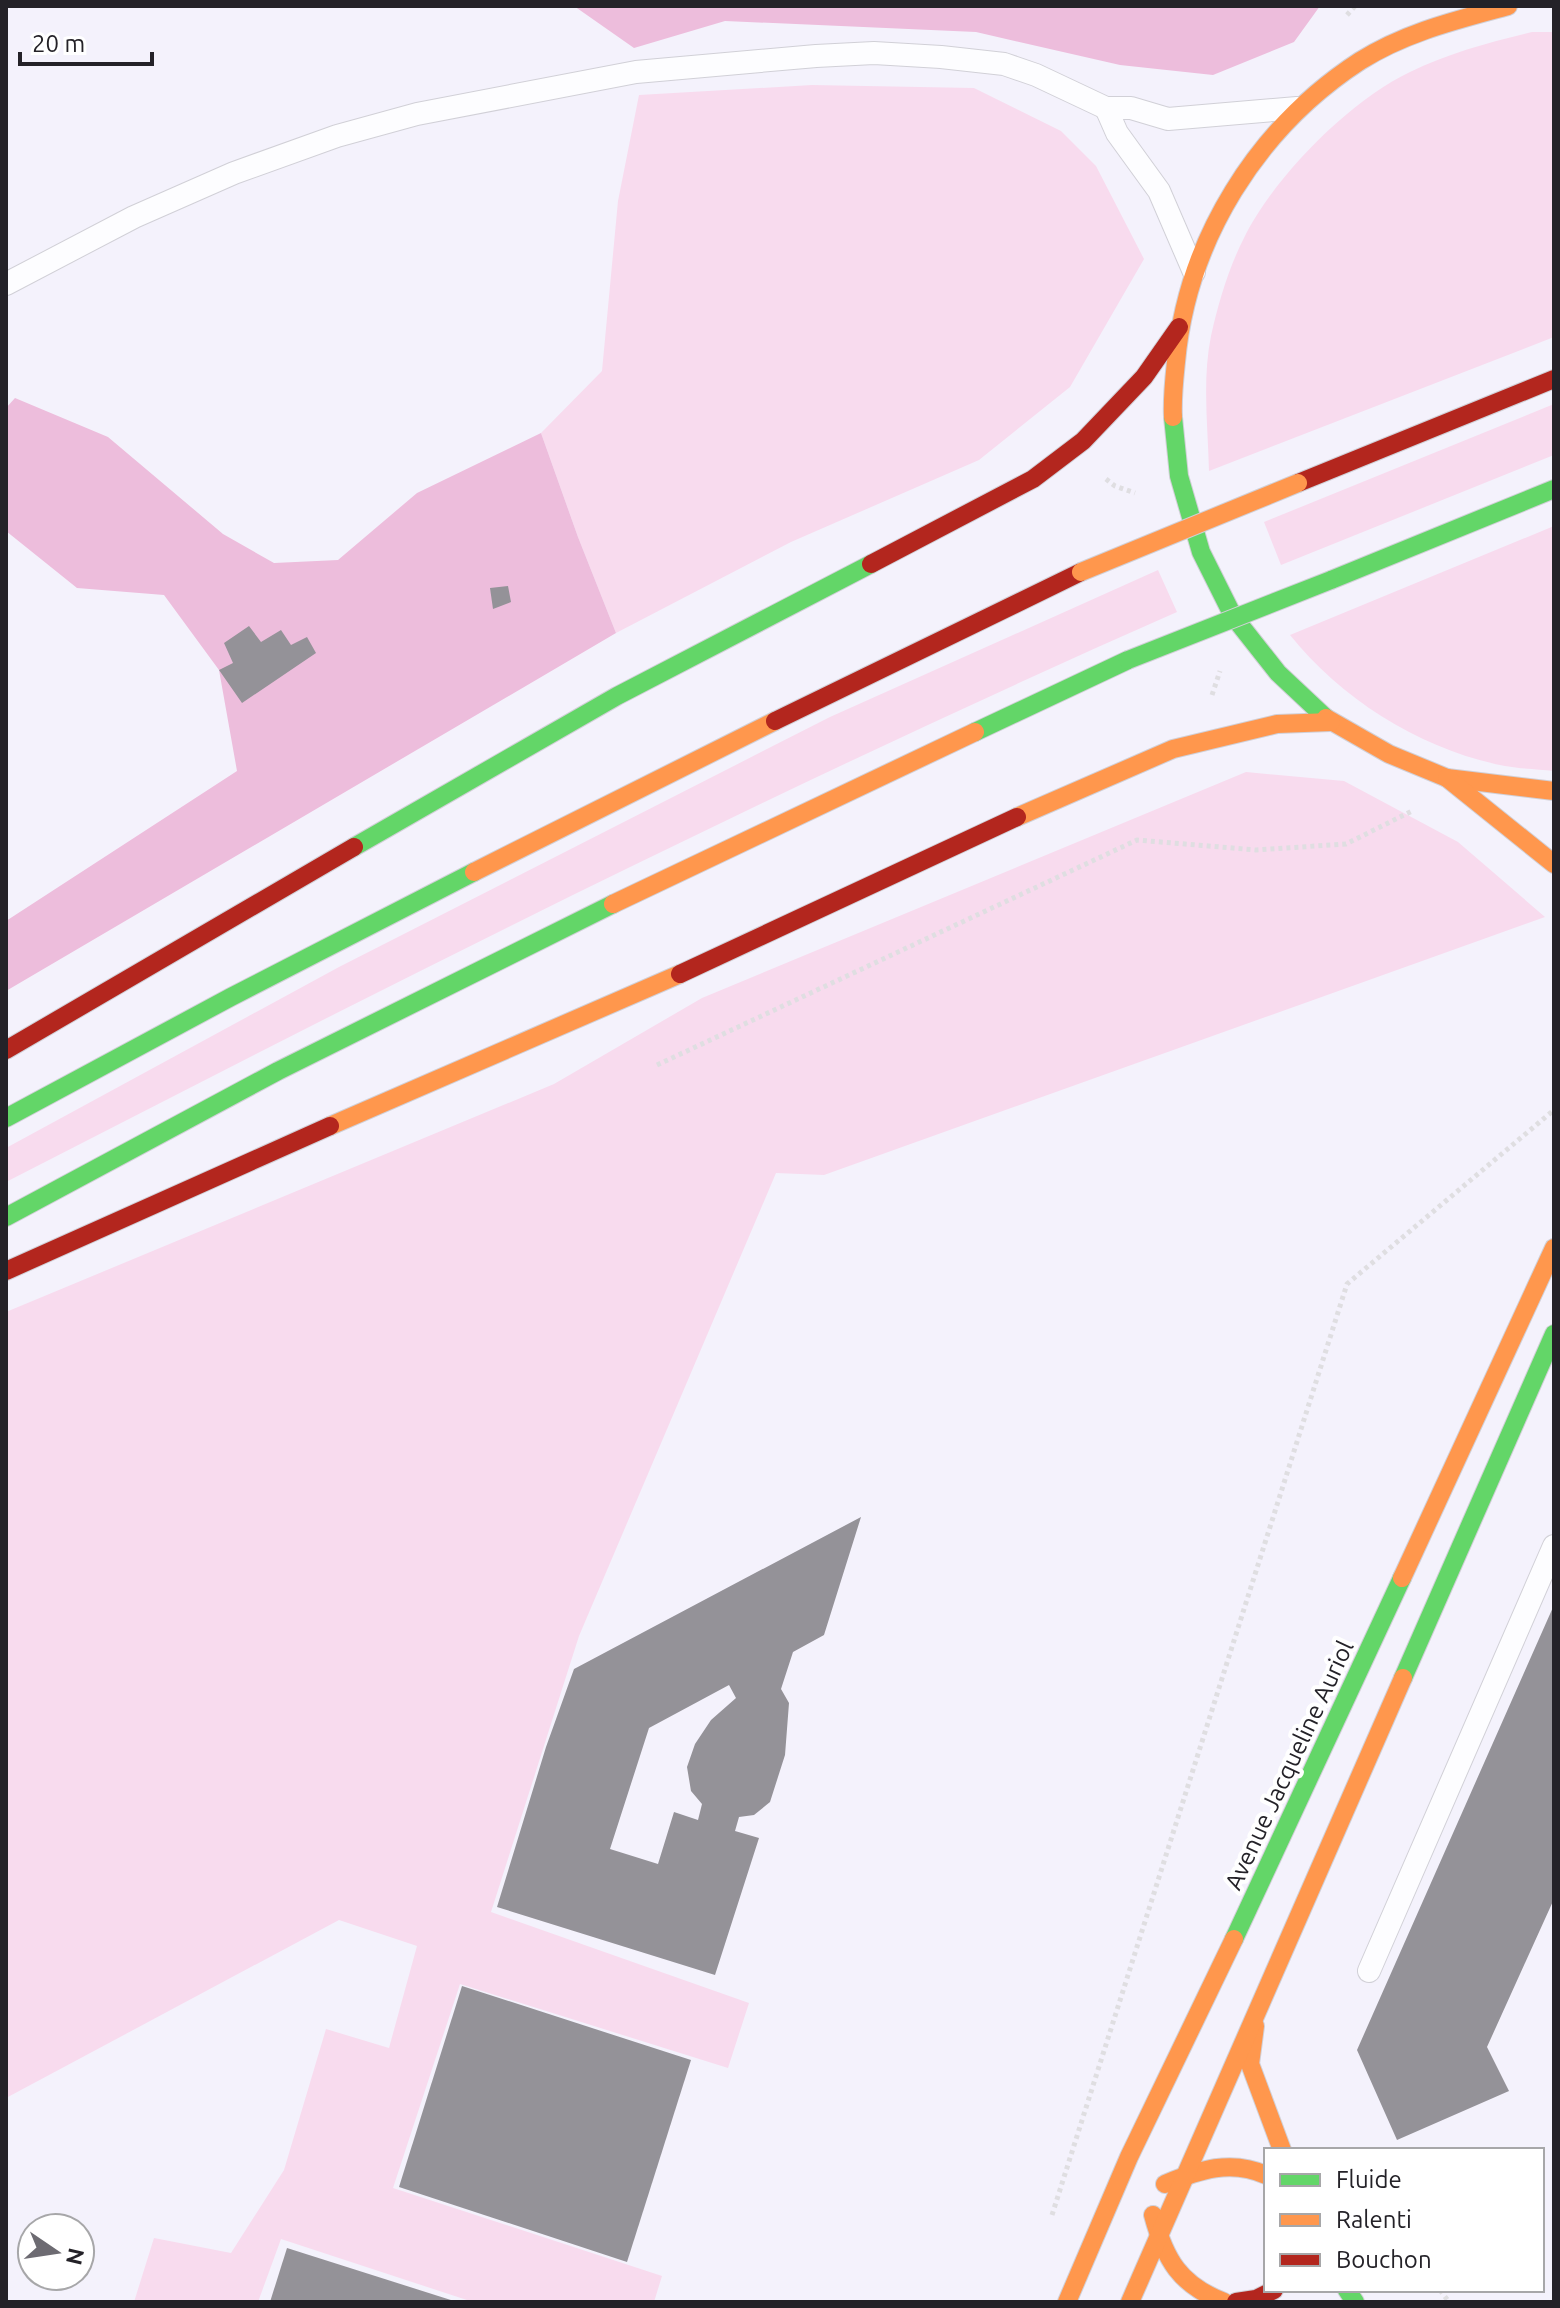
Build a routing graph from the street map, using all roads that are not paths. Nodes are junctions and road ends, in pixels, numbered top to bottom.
1 (1508, 6) edge
2 (1377, 34) dead end
3 (1361, 61) junction
4 (1300, 107) junction
5 (1106, 108) junction
6 (1194, 272) junction
7 (6, 284) edge
8 (1179, 327) junction
9 (1554, 379) edge
10 (1554, 489) edge
11 (1331, 722) junction
12 (1447, 778) junction
13 (1554, 791) edge
14 (1554, 864) edge
15 (6, 1050) edge
16 (6, 1118) edge
17 (6, 1217) edge
18 (1554, 1248) edge
19 (6, 1271) edge
20 (1553, 1339) edge
21 (1554, 1546) edge
22 (1288, 1827) junction
23 (1369, 1971) dead end
24 (1232, 1986) dead end
25 (1261, 2001) junction
26 (1281, 2148) edge
27 (1157, 2173) dead end
28 (1264, 2174) edge
29 (1185, 2176) junction
30 (1152, 2193) junction
31 (1125, 2212) dead end
32 (1158, 2237) junction
33 (1085, 2255) junction
34 (1270, 2292) edge
35 (1067, 2302) edge
36 (1130, 2302) edge
37 (1224, 2302) edge
38 (1236, 2302) edge

1 - 3 main road
2 - 3 main road
3 - 4 main road
4 - 5 lane
4 - 6 main road
5 - 6 lane
5 - 7 lane
6 - 8 main road
8 - 11 main road
8 - 15 main road
9 - 16 main road, bridge
10 - 17 main road, bridge
11 - 12 main road
11 - 19 main road
12 - 13 main road
12 - 14 main road
18 - 22 main road, Avenue Jacqueline Auriol
20 - 25 main road
21 - 23 lane
22 - 24 main road
22 - 33 main road, Avenue Jacqueline Auriol
25 - 26 main road
25 - 29 main road
27 - 30 main road
28 - 29 main road
29 - 30 main road
29 - 32 main road
30 - 32 main road
31 - 33 main road
32 - 36 main road
32 - 37 main road
33 - 35 main road, Avenue Jacqueline Auriol
34 - 38 main road

